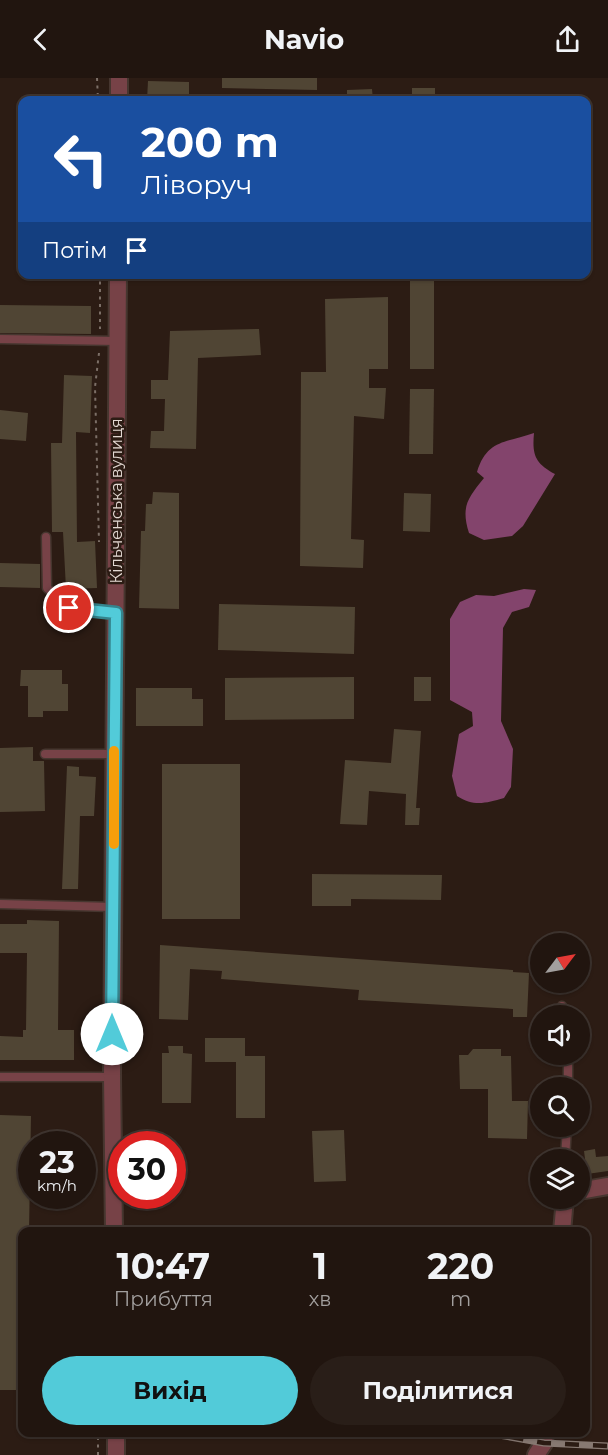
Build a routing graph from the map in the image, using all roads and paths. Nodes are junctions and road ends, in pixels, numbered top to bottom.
1 (97, 78) edge
2 (119, 78) edge
3 (98, 96) edge
4 (119, 96) edge
5 (118, 279) edge
6 (0, 339) edge
7 (117, 341) junction
8 (46, 537) dead end
9 (116, 613) junction
10 (45, 754) dead end
11 (114, 754) junction
12 (0, 904) edge
13 (113, 908) junction
14 (0, 1077) edge
15 (112, 1077) junction
16 (608, 1186) edge
17 (590, 1189) edge
18 (564, 1209) edge
19 (114, 1227) edge
20 (562, 1227) edge
21 (98, 1437) edge
22 (116, 1437) edge
23 (545, 1437) edge
24 (98, 1455) edge
25 (116, 1455) edge
26 (536, 1455) edge

1 - 3 path
2 - 4 street
5 - 7 street, Кільченська вулиця
6 - 7 lane
7 - 9 street, Кільченська вулиця
8 - 9 lane
9 - 11 street, Кільченська вулиця
10 - 11 lane
11 - 13 street, Кільченська вулиця
12 - 13 lane
13 - 15 street, Кільченська вулиця
14 - 15 lane
15 - 19 street, Кільченська вулиця
16 - 17 street
18 - 20 street
21 - 24 path
22 - 25 street
23 - 26 street

